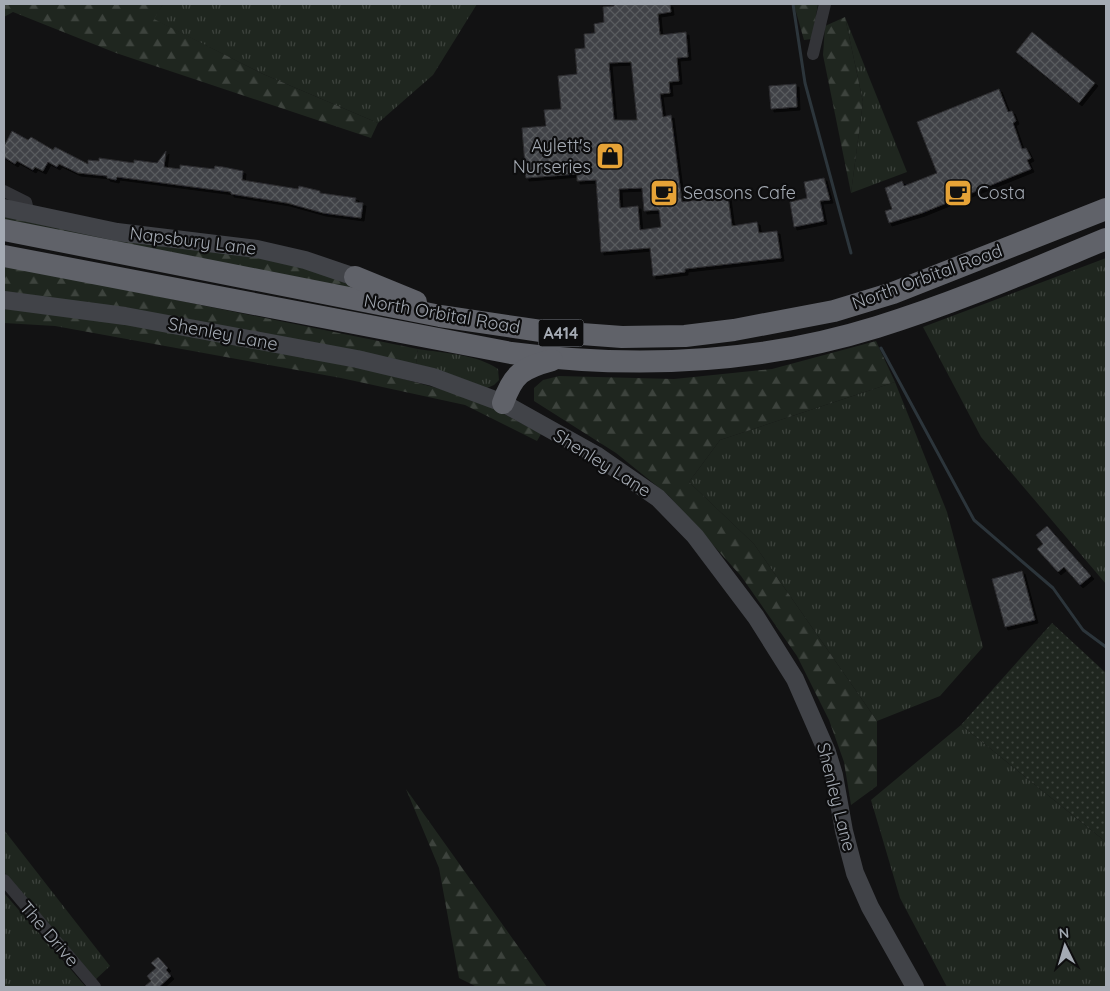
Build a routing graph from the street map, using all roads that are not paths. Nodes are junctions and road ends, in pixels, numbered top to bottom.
1 (824, 4) edge
2 (813, 54) dead end
3 (4, 191) edge
4 (4, 208) edge
5 (1106, 209) edge
6 (29, 214) junction
7 (4, 230) edge
8 (1106, 239) edge
9 (4, 256) edge
10 (355, 277) joint
11 (4, 300) edge
12 (440, 316) junction
13 (471, 347) junction
14 (555, 359) junction
15 (506, 394) junction
16 (4, 880) edge
17 (95, 987) edge
18 (915, 987) edge

1 - 2 street
3 - 6 street
4 - 6 main road, Napsbury Lane
5 - 12 highway, North Orbital Road / A414
6 - 10 main road, Napsbury Lane
7 - 12 highway, North Orbital Road / A414
8 - 14 highway, North Orbital Road / A414
9 - 13 highway, North Orbital Road / A414
10 - 12 highway
11 - 15 main road, Shenley Lane
13 - 14 highway, North Orbital Road / A414
13 - 15 highway
14 - 15 highway
15 - 18 main road, Shenley Lane
16 - 17 street, The Drive

